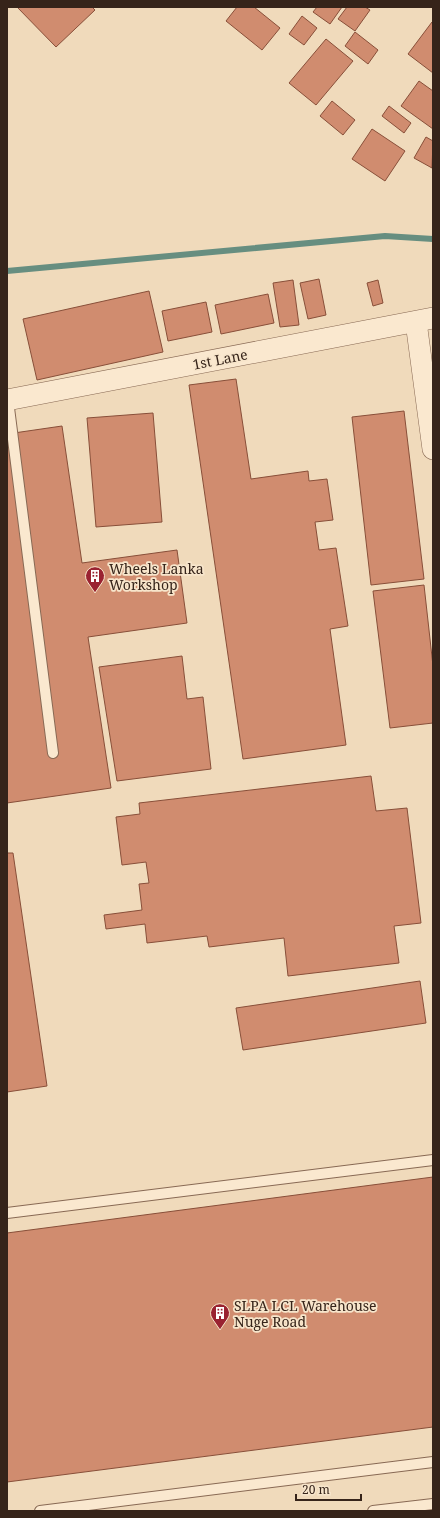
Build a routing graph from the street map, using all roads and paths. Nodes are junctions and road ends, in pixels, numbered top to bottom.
1 (425, 320) edge
2 (7, 400) edge
3 (433, 449) edge
4 (53, 753) dead end
5 (433, 1160) edge
6 (7, 1213) edge
7 (433, 1462) edge
8 (433, 1504) edge
9 (40, 1511) edge
10 (373, 1511) edge

1 - 2 street, 1st Lane
1 - 3 street
2 - 4 lane
5 - 6 lane
7 - 9 lane
8 - 10 lane

